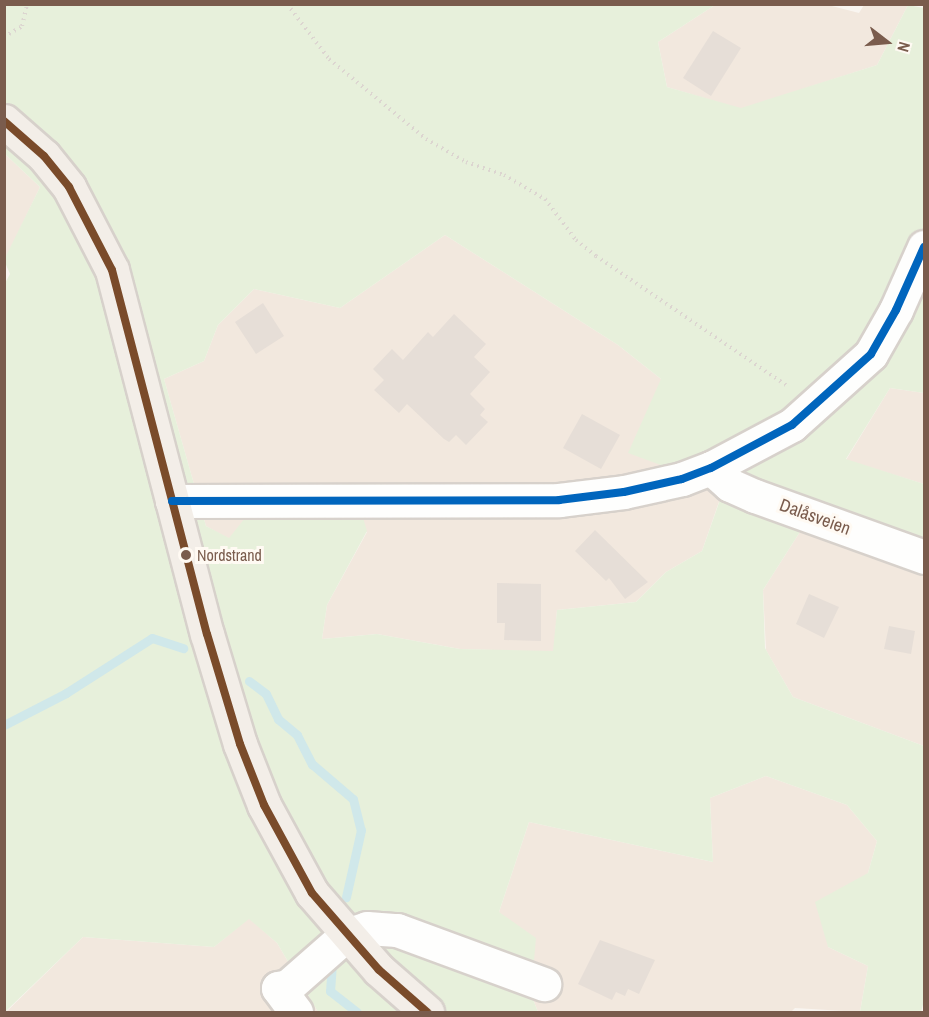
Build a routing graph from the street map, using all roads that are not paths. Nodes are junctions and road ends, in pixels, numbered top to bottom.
1 (4, 121) edge
2 (924, 247) edge
3 (711, 468) junction
4 (172, 501) junction
5 (924, 557) edge
6 (346, 935) junction
7 (544, 984) dead end
8 (296, 1012) edge
9 (427, 1012) edge

1 - 4 main road
2 - 3 street
3 - 4 street
3 - 5 street, Dalåsveien
4 - 6 main road
6 - 7 street
6 - 8 street
6 - 9 main road

